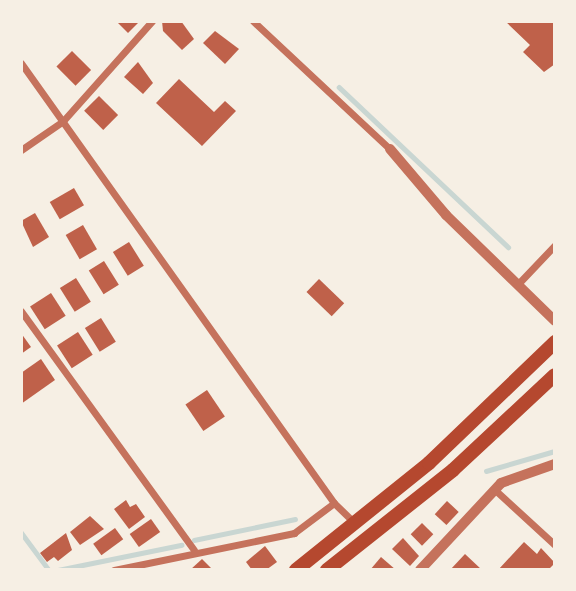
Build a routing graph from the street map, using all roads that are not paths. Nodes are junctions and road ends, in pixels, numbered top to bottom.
1 (152, 21) edge
2 (253, 21) edge
3 (21, 63) edge
4 (64, 121) junction
5 (390, 149) joint
6 (21, 150) edge
7 (555, 245) edge
8 (517, 285) junction
9 (21, 311) edge
10 (555, 321) edge
11 (555, 342) edge
12 (555, 375) edge
13 (555, 464) edge
14 (495, 489) junction
15 (334, 503) junction
16 (355, 524) junction
17 (555, 545) edge
18 (194, 550) junction
19 (114, 570) edge
20 (296, 570) edge
21 (327, 570) edge
22 (420, 570) edge

1 - 4 street
2 - 5 street
3 - 4 street
4 - 6 street
4 - 15 street
5 - 8 street
7 - 8 street
8 - 10 street
9 - 18 street
11 - 16 highway
12 - 21 highway
13 - 14 street
14 - 17 street
14 - 22 street
15 - 16 street
15 - 18 street
16 - 20 highway
18 - 19 street

